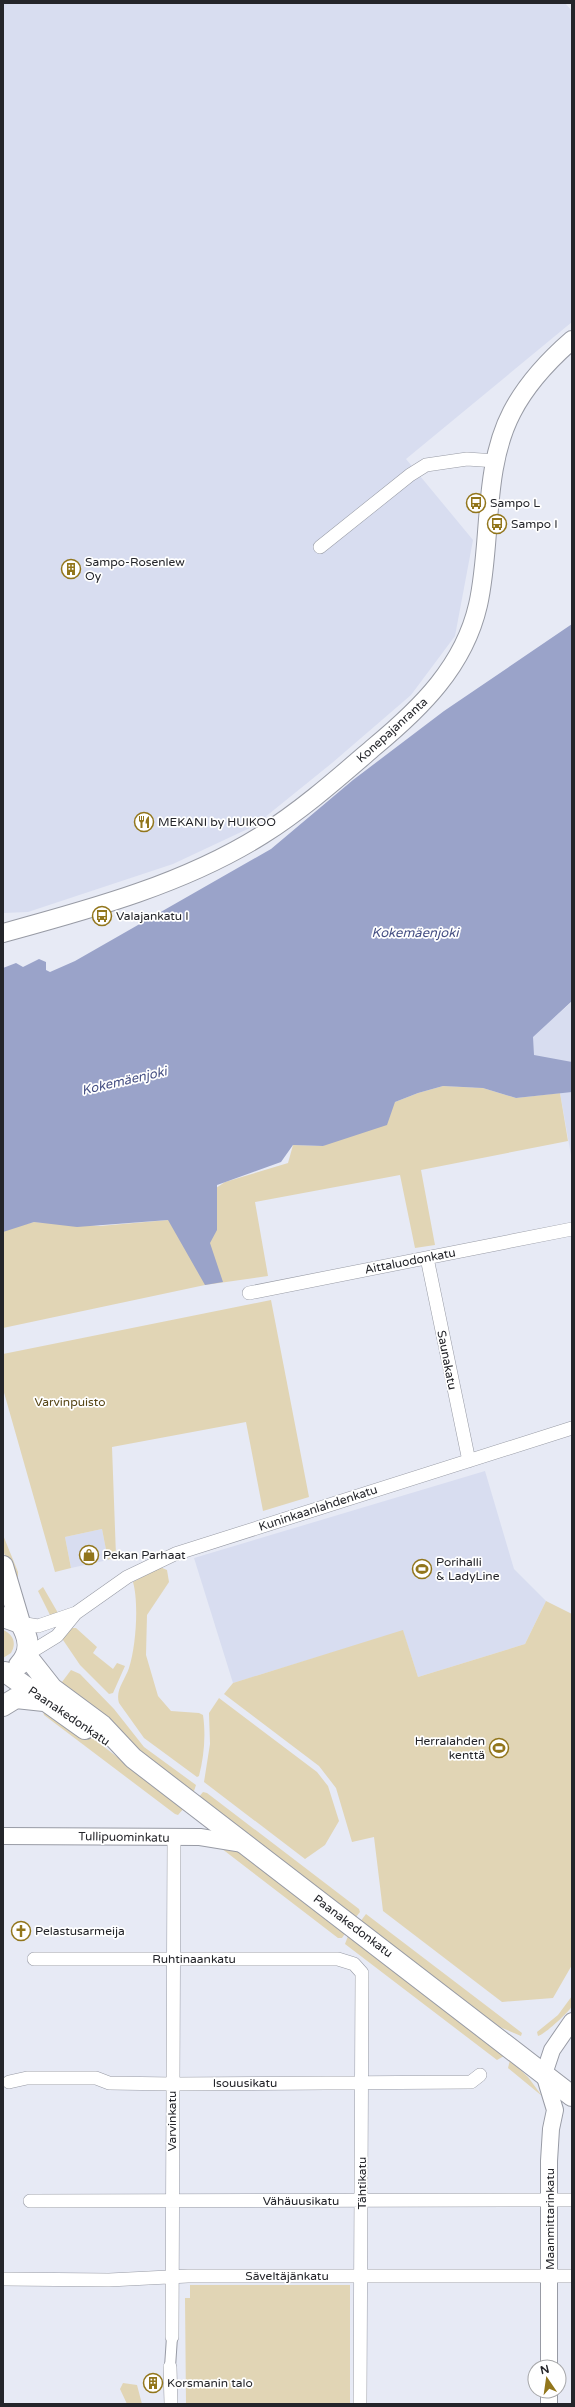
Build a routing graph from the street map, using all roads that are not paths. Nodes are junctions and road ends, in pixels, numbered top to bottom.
1 (572, 340) edge
2 (496, 462) junction
3 (320, 547) dead end
4 (3, 933) edge
5 (572, 1229) edge
6 (427, 1258) junction
7 (249, 1294) dead end
8 (572, 1428) edge
9 (469, 1461) junction
10 (3, 1566) edge
11 (76, 1613) junction
12 (12, 1620) edge
13 (26, 1655) junction
14 (4, 1674) edge
15 (44, 1701) junction
16 (3, 1706) edge
17 (134, 1758) junction
18 (3, 1836) edge
19 (174, 1838) junction
20 (244, 1844) junction
21 (34, 1959) dead end
22 (174, 1960) junction
23 (354, 1964) joint
24 (572, 2021) edge
25 (544, 2074) junction
26 (480, 2075) dead end
27 (9, 2082) dead end
28 (361, 2083) junction
29 (173, 2084) junction
30 (572, 2096) edge
31 (549, 2200) junction
32 (572, 2200) edge
33 (30, 2201) dead end
34 (172, 2201) junction
35 (362, 2201) junction
36 (362, 2275) junction
37 (172, 2276) junction
38 (550, 2276) junction
39 (572, 2276) edge
40 (3, 2279) edge
41 (172, 2337) joint
42 (549, 2359) edge
43 (170, 2366) joint
44 (171, 2404) edge
45 (360, 2404) edge

1 - 2 main road, Konepajanranta
2 - 3 street
2 - 4 main road, Konepajanranta
5 - 6 street, Aittaluodonkatu
6 - 7 street, Aittaluodonkatu
6 - 9 street, Saunakatu
8 - 9 street, Kuninkaanlahdenkatu
9 - 11 street, Kuninkaanlahdenkatu
10 - 12 main road
11 - 12 street, Kuninkaanlahdenkatu
11 - 13 street, Kuninkaanlahdenkatu
12 - 13 main road
13 - 14 main road
13 - 17 main road, Paanakedonkatu
14 - 15 main road, Paanakedonkatu
15 - 16 main road
15 - 17 main road, Paanakedonkatu
17 - 20 main road, Paanakedonkatu
18 - 19 street, Tullipuominkatu
19 - 20 street, Tullipuominkatu
19 - 22 street, Varvinkatu
20 - 25 main road, Paanakedonkatu
21 - 22 street, Ruhtinaankatu
22 - 23 street, Ruhtinaankatu
22 - 29 street, Varvinkatu
23 - 28 street, Tähtikatu
24 - 25 street
25 - 30 main road, Paanakedonkatu
25 - 31 street, Maanmittarinkatu
26 - 28 street, Isouusikatu
27 - 29 street, Isouusikatu
28 - 29 street, Isouusikatu
28 - 35 street, Tähtikatu
29 - 34 street, Varvinkatu
31 - 32 street, Vähäuusikatu
31 - 35 street, Vähäuusikatu
31 - 38 street, Maanmittarinkatu
33 - 34 street, Vähäuusikatu
34 - 35 street, Vähäuusikatu
34 - 37 street, Varvinkatu
35 - 36 street, Tähtikatu
36 - 37 street, Säveltäjänkatu
36 - 38 street, Säveltäjänkatu
36 - 45 street, Tähtikatu
37 - 40 street, Säveltäjänkatu
37 - 41 street, Varvinkatu
38 - 39 street, Säveltäjänkatu
38 - 42 street, Maanmittarinkatu
41 - 43 street, Varvinkatu
43 - 44 street, Varvinkatu

